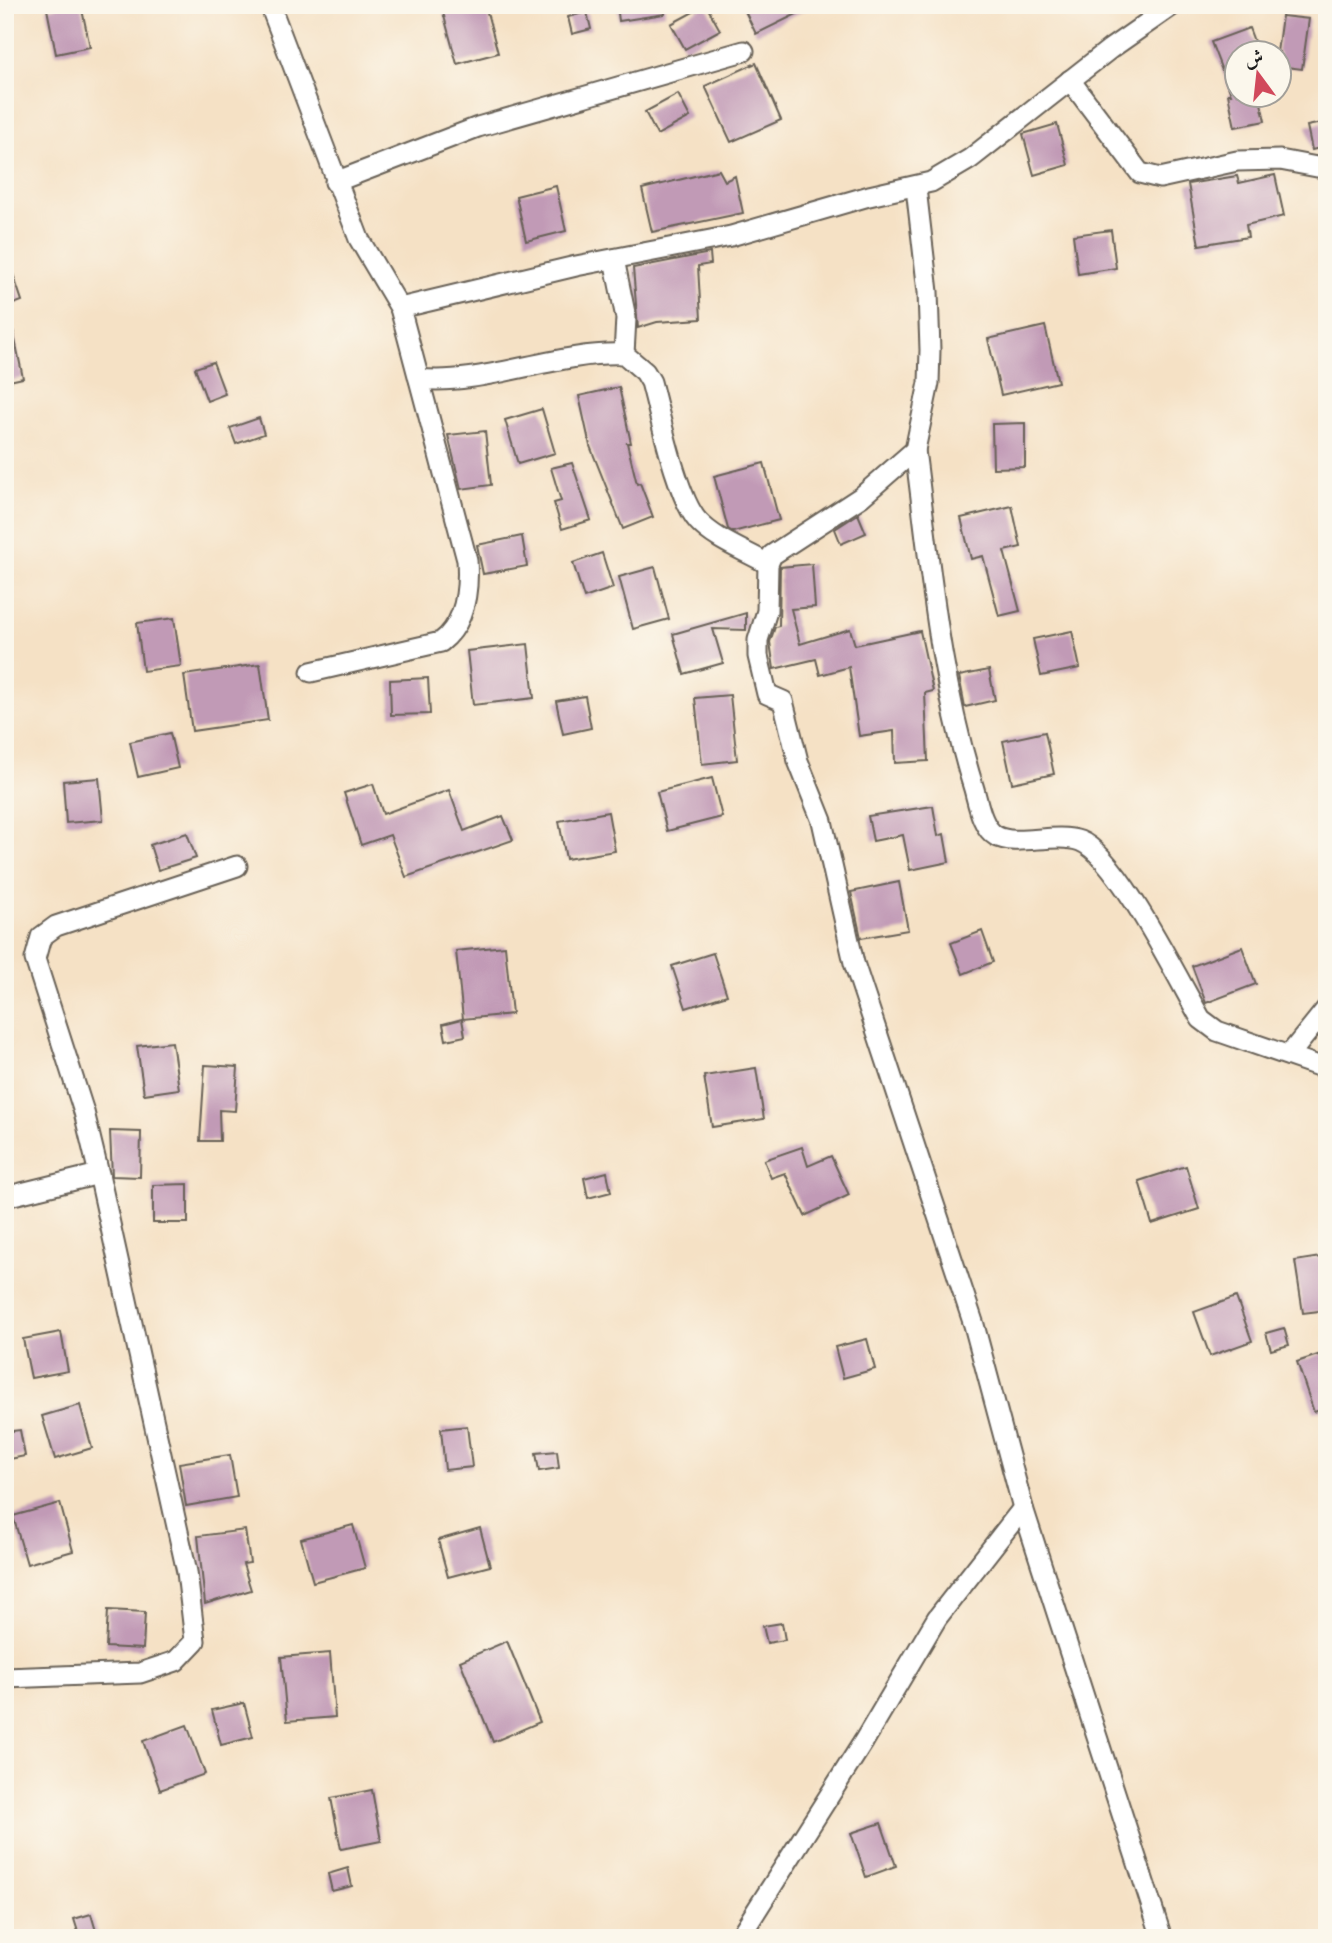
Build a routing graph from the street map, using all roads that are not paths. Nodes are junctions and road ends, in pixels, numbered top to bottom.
1 (270, 5) edge
2 (1172, 5) edge
3 (744, 51) dead end
4 (1070, 80) junction
5 (1317, 167) dead end
6 (335, 182) junction
7 (916, 188) junction
8 (614, 259) junction
9 (400, 308) junction
10 (624, 354) junction
11 (419, 379) junction
12 (915, 450) junction
13 (768, 564) junction
14 (311, 672) dead end
15 (237, 866) dead end
16 (1327, 1008) edge
17 (1290, 1054) junction
18 (1327, 1069) edge
19 (99, 1174) junction
20 (5, 1197) edge
21 (1023, 1508) junction
22 (5, 1678) edge
23 (739, 1938) edge
24 (1162, 1938) edge

1 - 6 street
2 - 4 street
3 - 6 street
4 - 5 street
4 - 7 street
6 - 9 street
7 - 8 street
7 - 12 street
8 - 9 street
8 - 10 street
9 - 11 street
10 - 11 street
10 - 13 street
11 - 14 street
12 - 13 street
12 - 17 street
13 - 21 street
15 - 19 street
16 - 17 street
17 - 18 street
19 - 20 street
19 - 22 street
21 - 23 street
21 - 24 street

